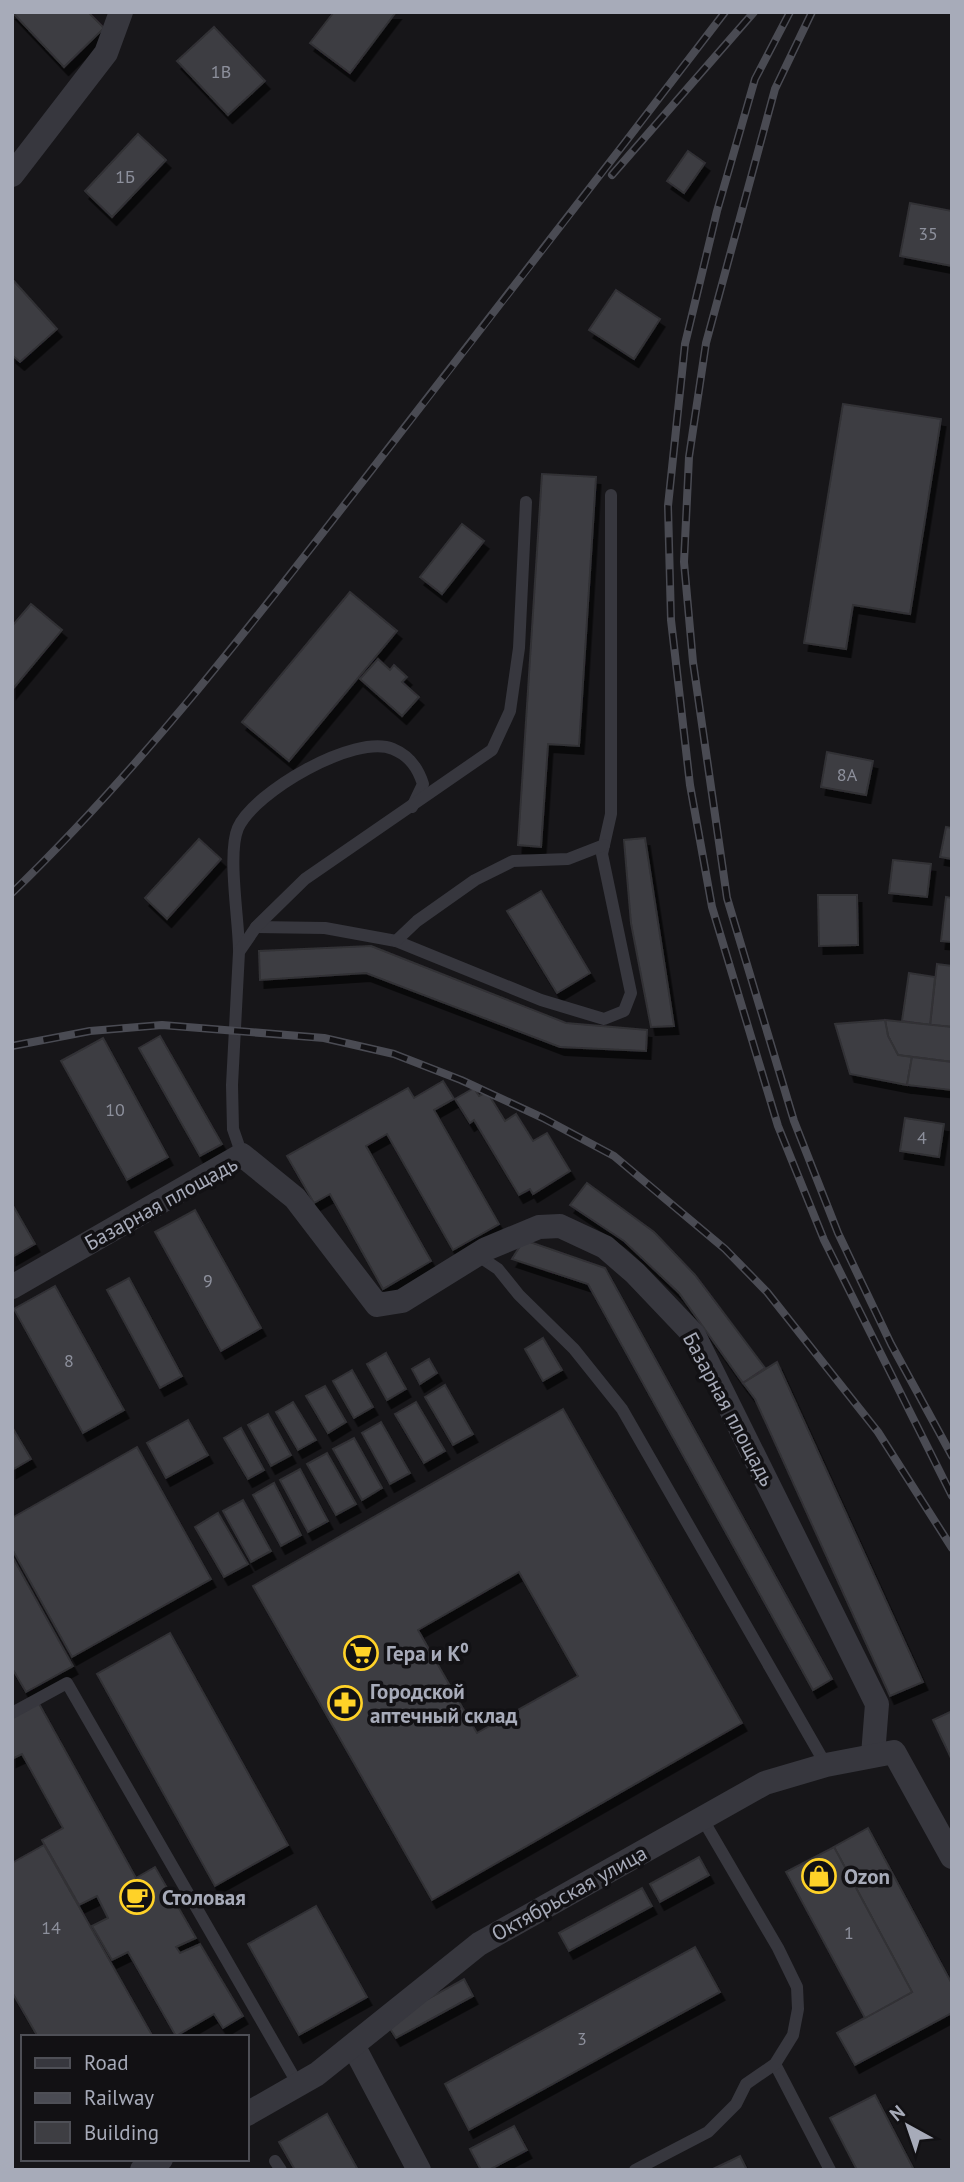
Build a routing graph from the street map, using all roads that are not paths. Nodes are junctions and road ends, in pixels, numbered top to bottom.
1 (121, 12) edge
2 (12, 176) edge
3 (611, 495) dead end
4 (526, 502) dead end
5 (411, 808) junction
6 (604, 845) junction
7 (256, 927) junction
8 (396, 940) junction
9 (239, 952) junction
10 (242, 1155) junction
11 (477, 1255) junction
12 (12, 1287) edge
13 (12, 1713) edge
14 (873, 1755) junction
15 (827, 1765) junction
16 (702, 1818) junction
17 (952, 1857) edge
18 (354, 2047) junction
19 (775, 2064) junction
20 (299, 2086) junction
21 (248, 2112) edge
22 (158, 2161) edge
23 (142, 2170) edge
24 (419, 2170) edge
25 (635, 2170) edge
26 (830, 2170) edge

1 - 2 street
3 - 6 lane
4 - 5 lane
5 - 7 lane
5 - 9 lane
6 - 8 lane
6 - 8 lane
7 - 8 lane
7 - 9 lane
9 - 10 lane
10 - 11 street, Базарная площадь
10 - 12 street, Базарная площадь
11 - 14 street, Базарная площадь
11 - 15 lane
13 - 20 lane
14 - 15 street, Октябрьская улица
14 - 17 street, Октябрьская улица
15 - 16 street, Октябрьская улица
16 - 18 street, Октябрьская улица
16 - 19 lane
18 - 20 street, Октябрьская улица
18 - 24 street
19 - 25 lane
19 - 26 lane
20 - 21 street, Октябрьская улица
22 - 23 street

